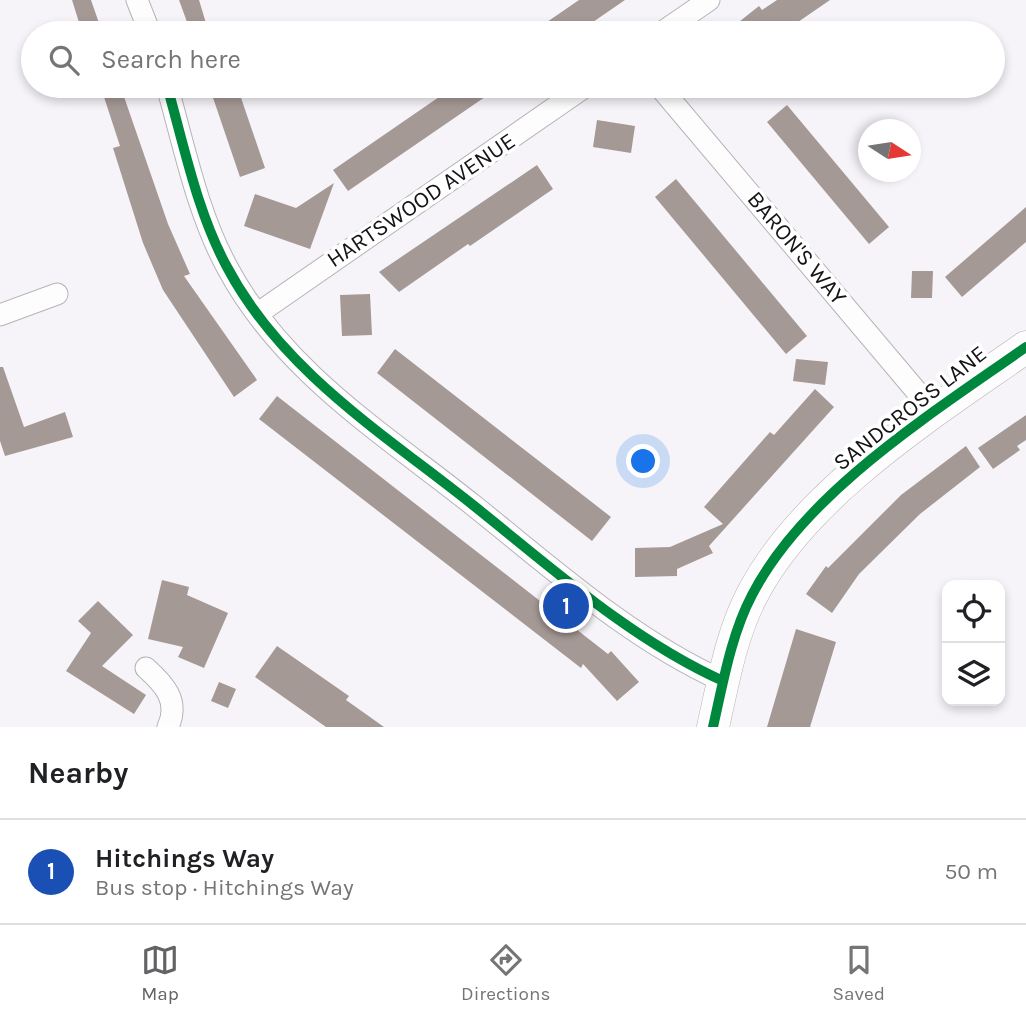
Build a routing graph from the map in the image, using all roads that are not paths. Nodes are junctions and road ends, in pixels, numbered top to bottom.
1 (137, 0) edge
2 (709, 0) edge
3 (145, 21) edge
4 (678, 21) edge
5 (171, 98) edge
6 (569, 98) edge
7 (669, 98) edge
8 (57, 294) dead end
9 (0, 314) edge
10 (257, 314) junction
11 (1026, 347) edge
12 (933, 412) junction
13 (146, 668) dead end
14 (723, 681) junction
15 (168, 727) edge
16 (713, 727) edge

1 - 3 street
2 - 4 street
5 - 10 street
6 - 10 street, HARTSWOOD AVENUE
7 - 12 street, BARON'S WAY
8 - 9 street
10 - 14 street
11 - 12 street, SANDCROSS LANE
12 - 14 street, SANDCROSS LANE
13 - 15 street
14 - 16 street, SANDCROSS LANE

